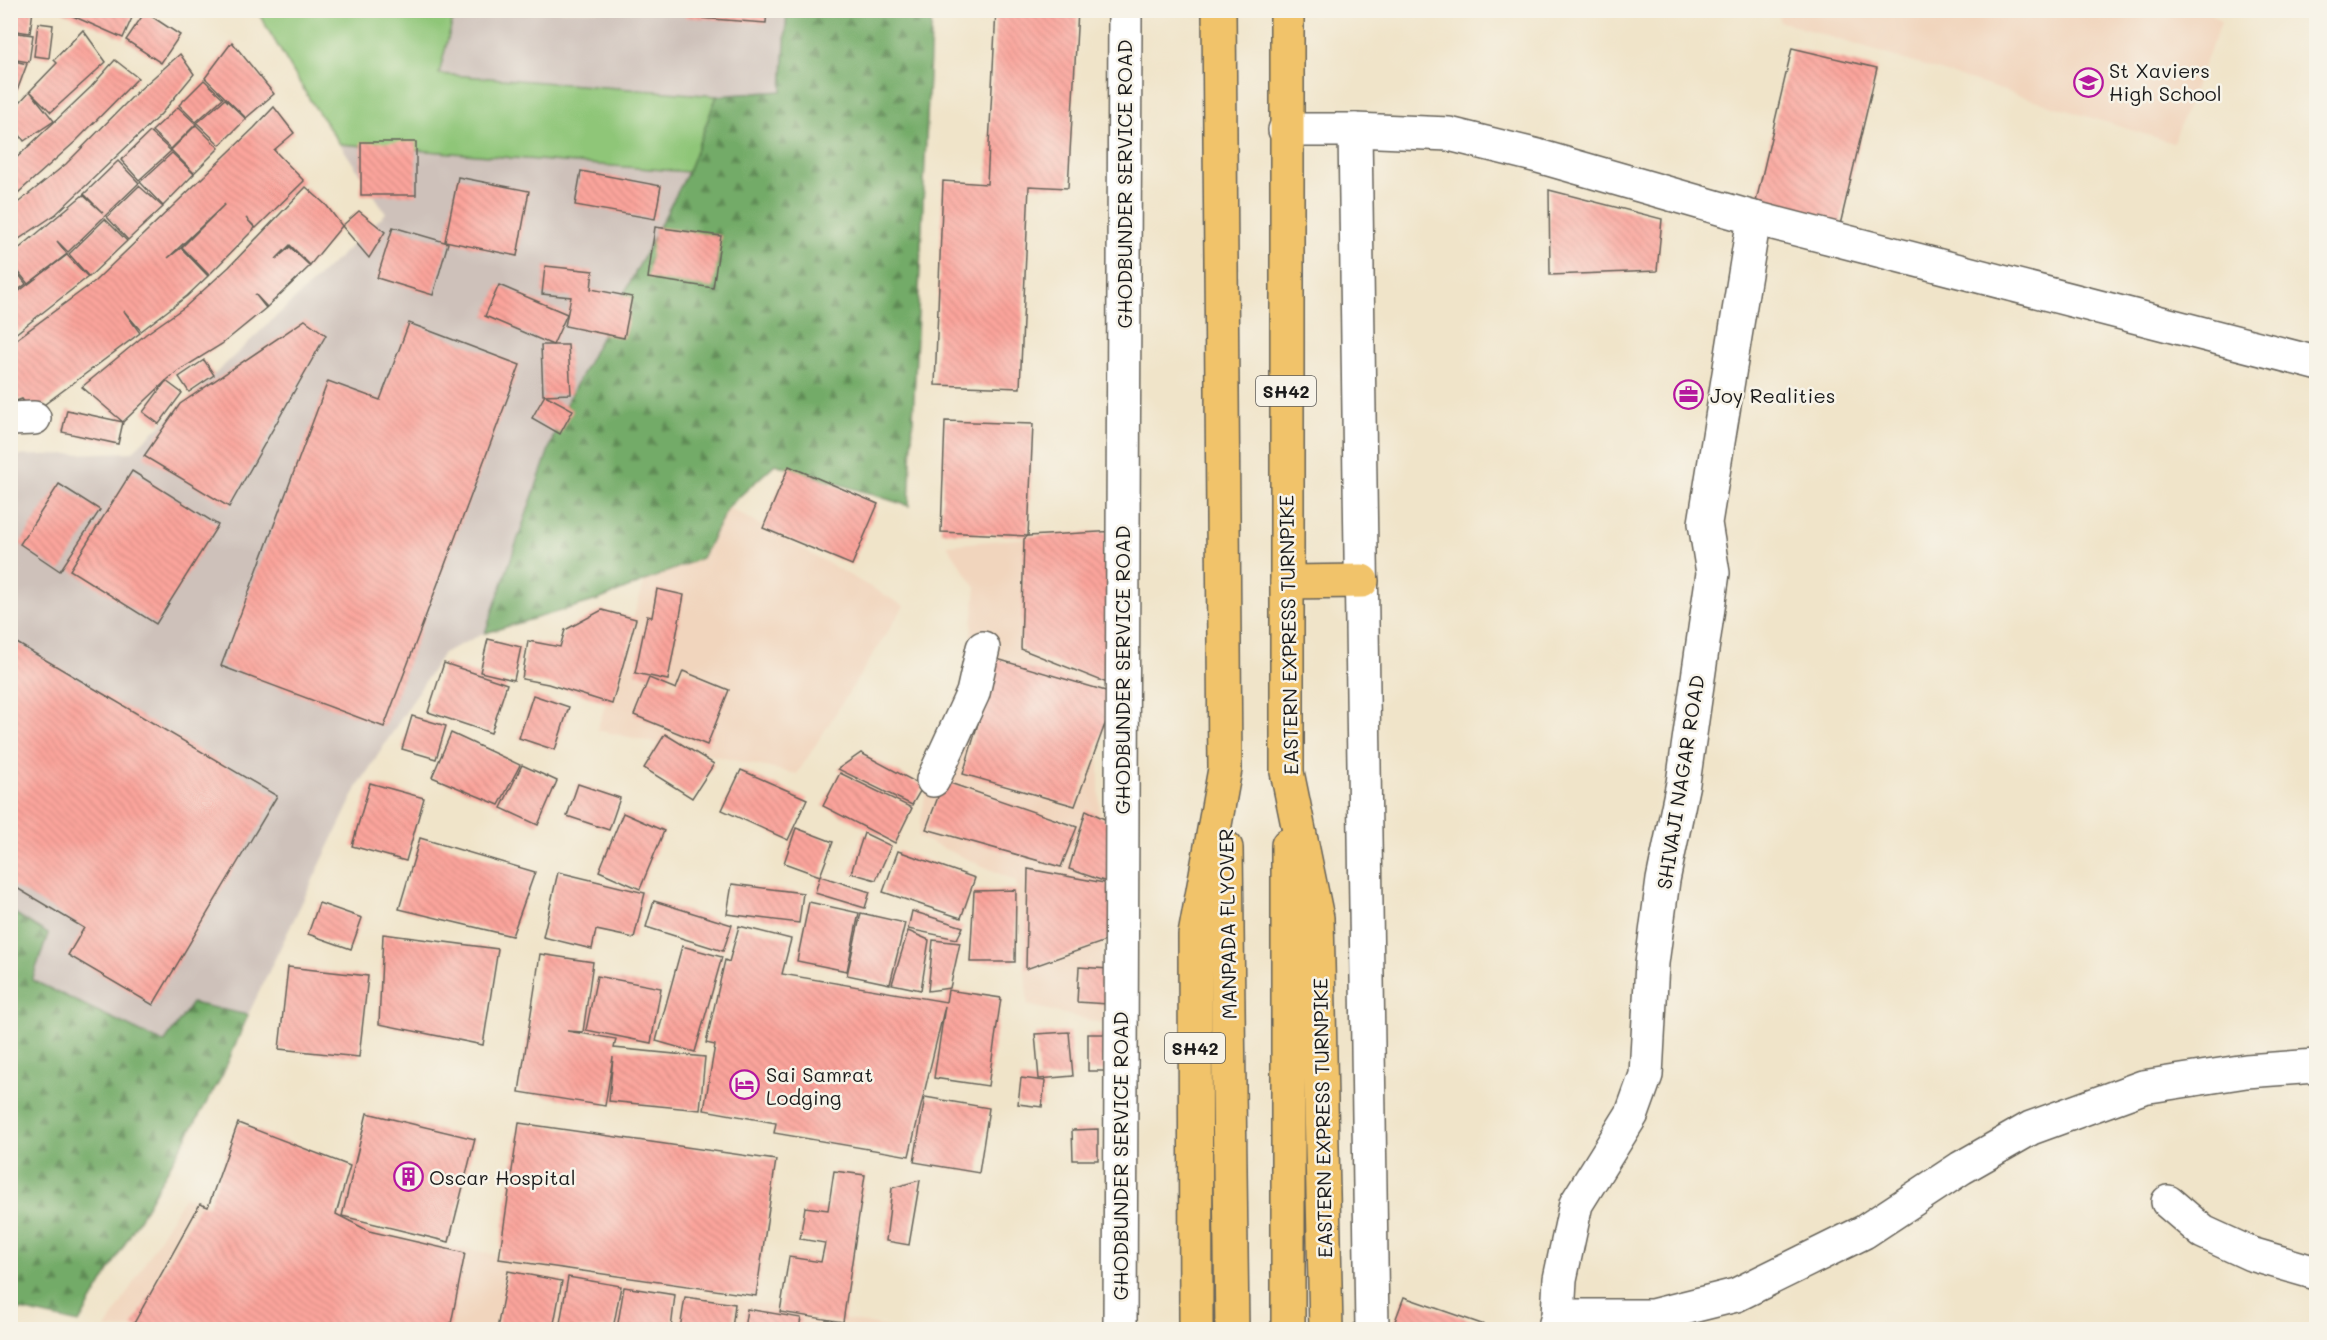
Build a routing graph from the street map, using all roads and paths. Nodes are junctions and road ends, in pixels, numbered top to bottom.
1 (1125, 10) edge
2 (1219, 10) edge
3 (1287, 10) edge
4 (1285, 130) junction
5 (1355, 130) junction
6 (1754, 218) junction
7 (2316, 363) edge
8 (1362, 580) junction
9 (1287, 582) junction
10 (982, 648) dead end
11 (1225, 770) junction
12 (1287, 772) junction
13 (933, 780) dead end
14 (2316, 1066) edge
15 (2168, 1202) dead end
16 (2316, 1274) edge
17 (1556, 1323) edge
18 (1120, 1329) edge
19 (1196, 1329) edge
20 (1232, 1329) edge
21 (1288, 1329) edge
22 (1326, 1329) edge
23 (1372, 1329) edge

1 - 18 street, GHODBUNDER SERVICE ROAD
2 - 11 main road, SH42
3 - 4 main road, EASTERN EXPRESS TURNPIKE / SH42
4 - 5 street
4 - 9 main road, EASTERN EXPRESS TURNPIKE / SH42
5 - 6 street
5 - 8 street
6 - 7 street
6 - 17 street, SHIVAJI NAGAR ROAD
8 - 9 main road
8 - 23 street
9 - 12 main road, EASTERN EXPRESS TURNPIKE / SH42
10 - 13 street
11 - 19 main road, SH42
11 - 20 main road, MANPADA FLYOVER
12 - 21 main road
12 - 22 main road, EASTERN EXPRESS TURNPIKE / SH42
14 - 17 street
15 - 16 street

